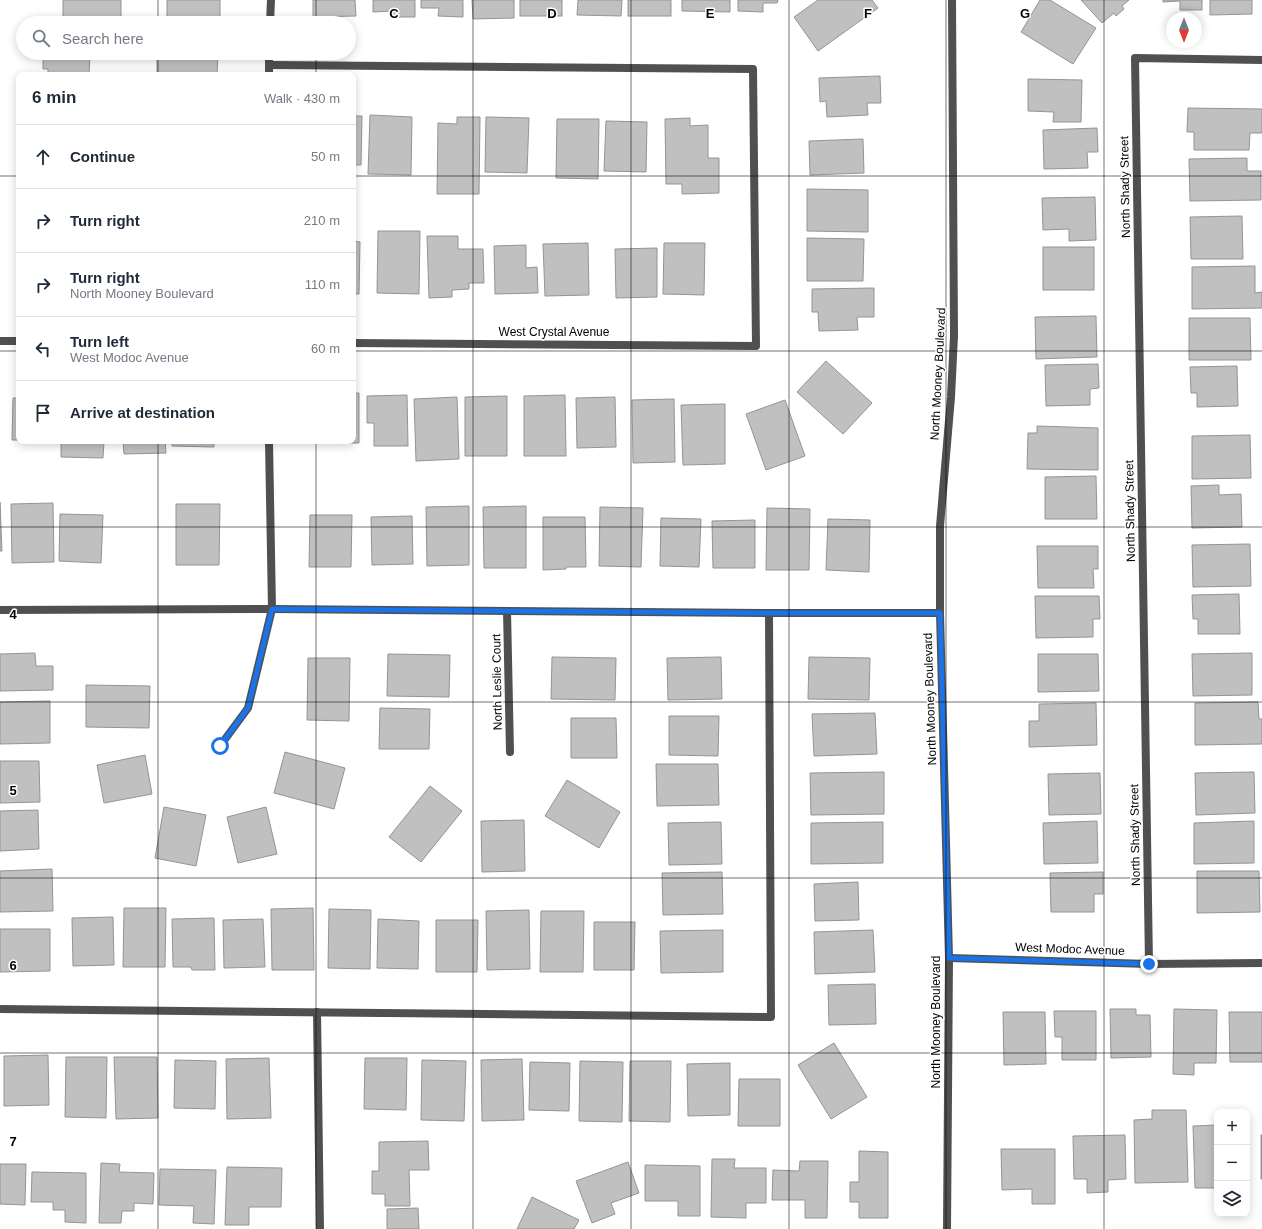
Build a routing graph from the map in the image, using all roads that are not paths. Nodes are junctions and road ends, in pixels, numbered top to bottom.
1 (270, 0) edge
2 (952, 0) edge
3 (270, 16) edge
4 (269, 60) edge
5 (1262, 60) edge
6 (269, 64) junction
7 (269, 72) edge
8 (0, 341) edge
9 (16, 341) edge
10 (356, 343) edge
11 (270, 444) edge
12 (272, 609) junction
13 (0, 610) edge
14 (507, 611) junction
15 (769, 613) junction
16 (940, 613) junction
17 (220, 746) dead end
18 (510, 752) dead end
19 (949, 958) junction
20 (1262, 963) edge
21 (1149, 964) junction
22 (0, 1009) edge
23 (317, 1012) junction
24 (320, 1229) edge
25 (947, 1229) edge

1 - 3 street
2 - 16 street, North Mooney Boulevard
4 - 6 street
5 - 21 street, North Shady Street
6 - 7 street
6 - 10 street, West Crystal Avenue
8 - 9 street
11 - 12 street
12 - 13 street
12 - 14 street
12 - 17 street
14 - 15 street
14 - 18 street, North Leslie Court
15 - 16 street
15 - 23 street
16 - 19 street, North Mooney Boulevard
19 - 21 street, West Modoc Avenue
19 - 25 street, North Mooney Boulevard
20 - 21 street, West Modoc Avenue
22 - 23 street
23 - 24 street

